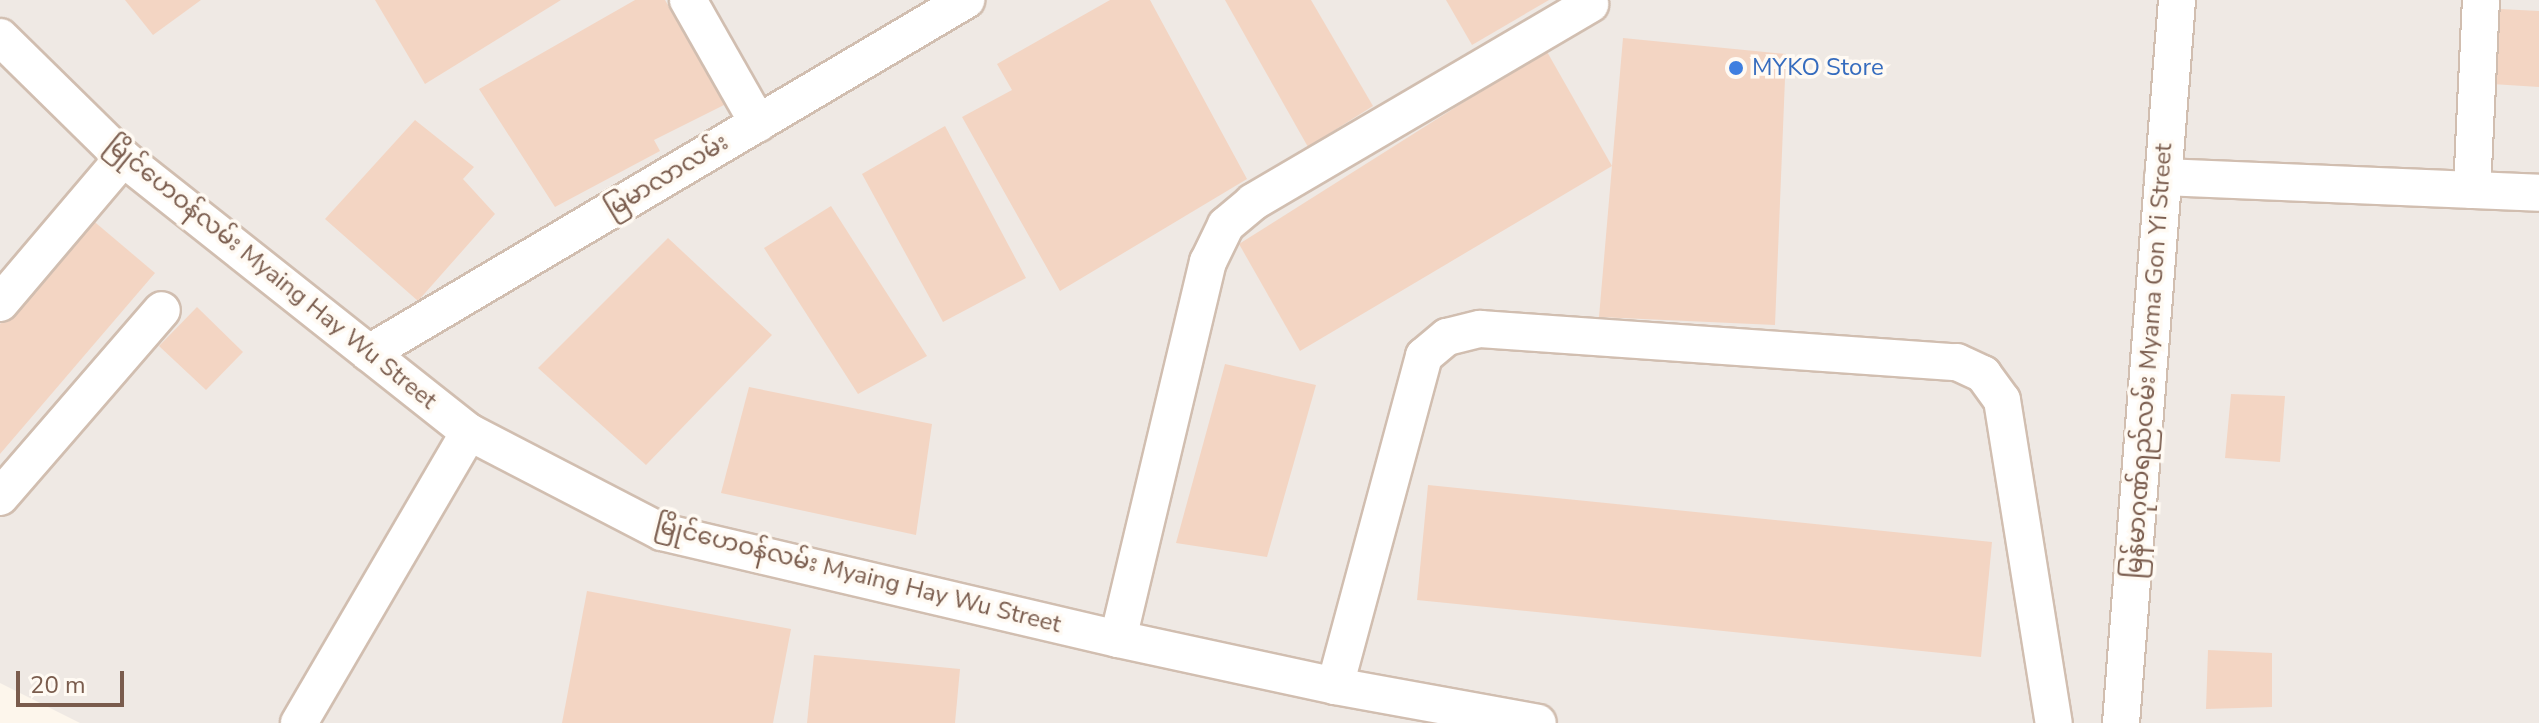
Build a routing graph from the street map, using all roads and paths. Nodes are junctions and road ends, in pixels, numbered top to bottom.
1 (688, 0) edge
2 (966, 0) edge
3 (2177, 0) edge
4 (2481, 0) edge
5 (1590, 4) dead end
6 (0, 37) edge
7 (758, 123) junction
8 (123, 158) junction
9 (2163, 177) junction
10 (2472, 190) junction
11 (2539, 193) edge
12 (0, 303) edge
13 (162, 310) dead end
14 (369, 353) junction
15 (469, 432) junction
16 (0, 497) edge
17 (1118, 639) junction
18 (1335, 686) junction
19 (299, 723) edge
20 (1538, 723) edge
21 (2054, 723) edge
22 (2121, 723) edge

1 - 7 street
2 - 7 street, မြမာလာလမ်း
3 - 9 street, မြန်မာဂုဏ်ရည်လမ်း Myama Gon Yi Street
4 - 10 street
5 - 17 street
6 - 8 street, မြိုင်ဟေဝန်လမ်း Myaing Hay Wu Street
7 - 14 street, မြမာလာလမ်း
8 - 12 street
8 - 14 street, မြိုင်ဟေဝန်လမ်း Myaing Hay Wu Street
9 - 10 street
9 - 22 street, မြန်မာဂုဏ်ရည်လမ်း Myama Gon Yi Street
10 - 11 street
13 - 16 street
14 - 15 street, မြိုင်ဟေဝန်လမ်း Myaing Hay Wu Street
15 - 17 street, မြိုင်ဟေဝန်လမ်း Myaing Hay Wu Street
15 - 19 street
17 - 18 street, မြိုင်ဟေဝန်လမ်း Myaing Hay Wu Street
18 - 20 street, မြိုင်ဟေဝန်လမ်း Myaing Hay Wu Street
18 - 21 street

